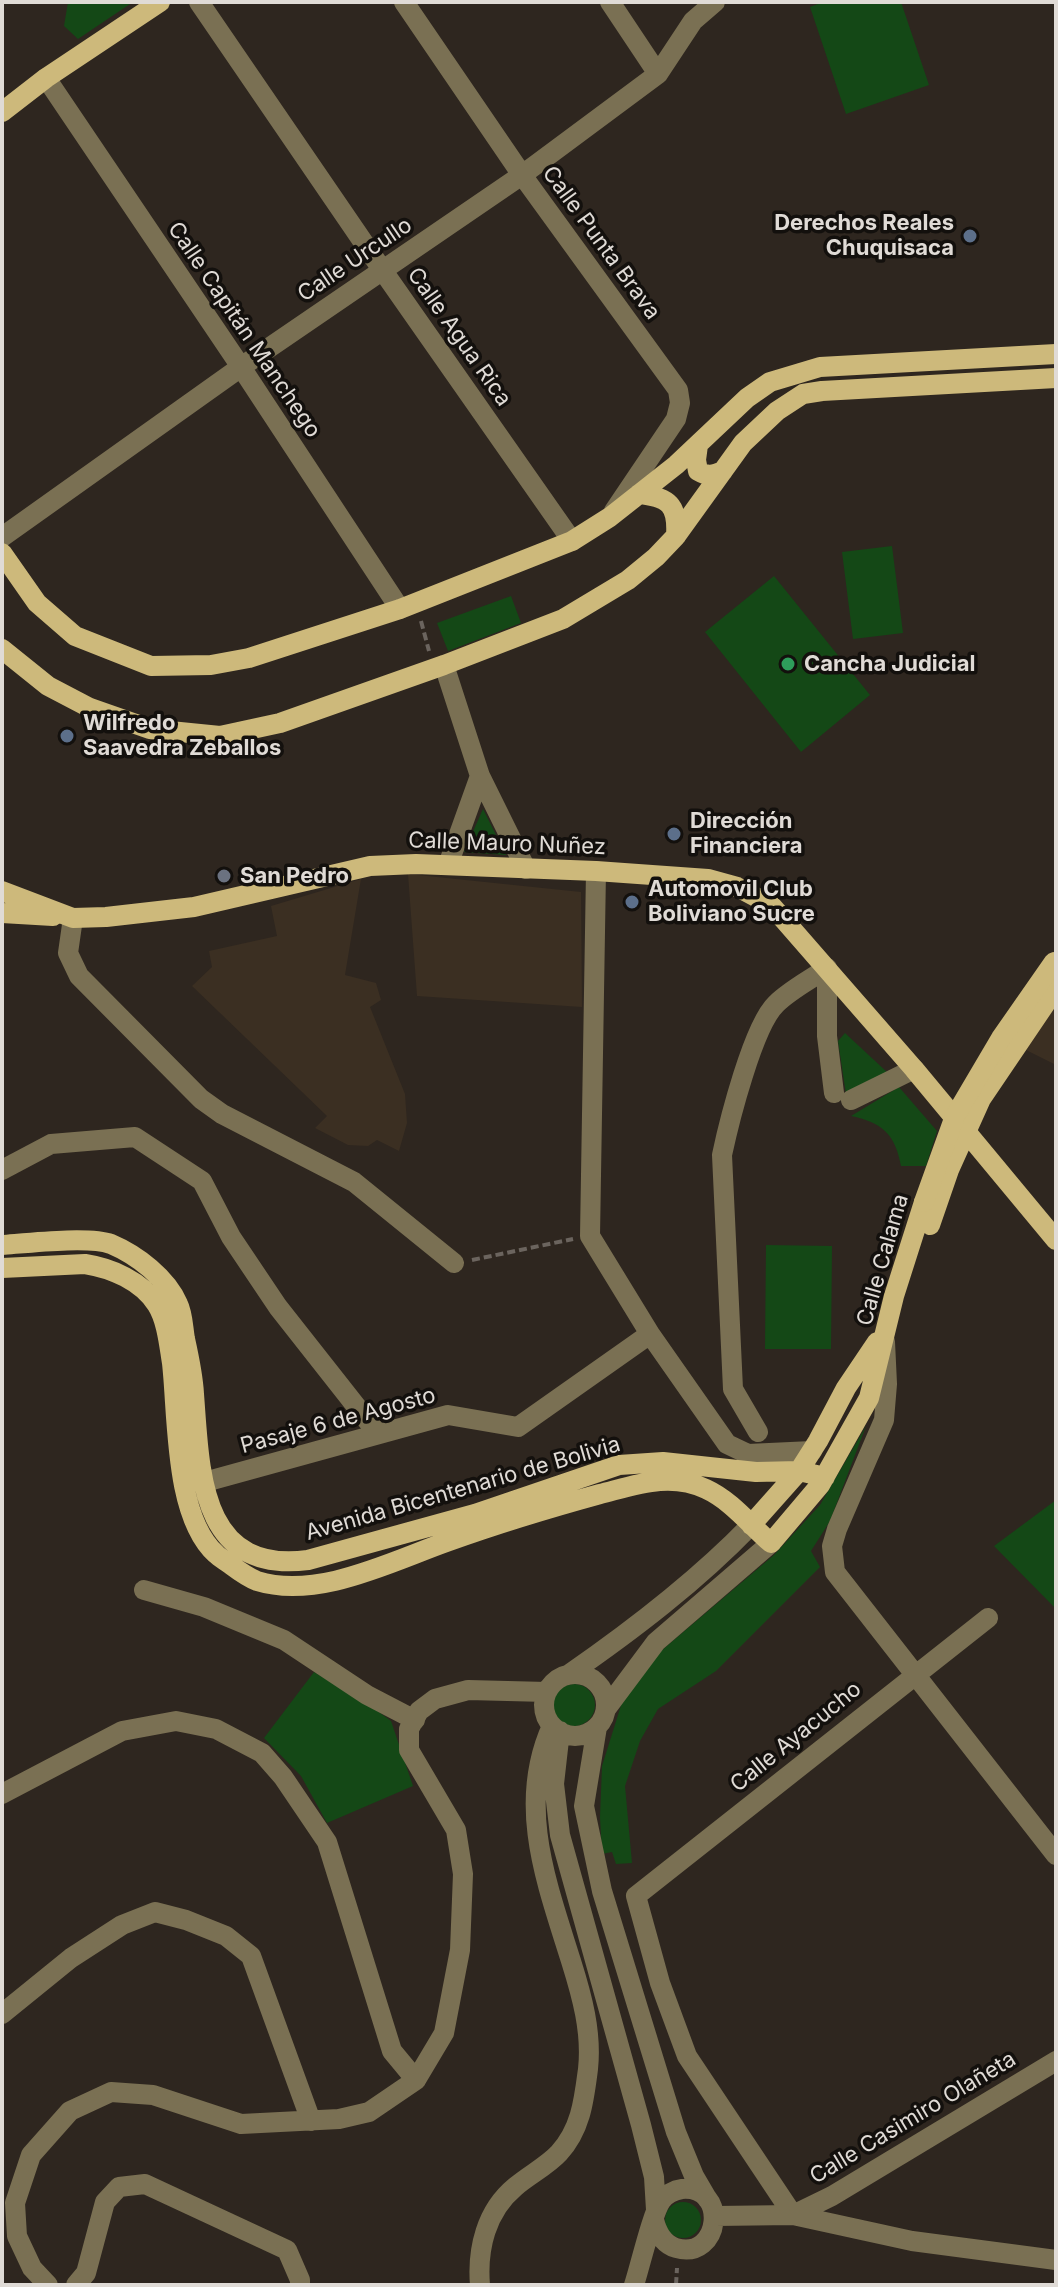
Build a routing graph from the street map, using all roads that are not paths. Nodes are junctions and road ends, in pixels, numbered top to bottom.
1 (199, 2) edge
2 (404, 2) edge
3 (610, 2) edge
4 (715, 2) edge
5 (153, 3) edge
6 (658, 74) junction
7 (46, 78) junction
8 (2, 112) edge
9 (522, 175) junction
10 (383, 271) junction
11 (1056, 354) edge
12 (1004, 357) junction
13 (241, 367) junction
14 (820, 367) junction
15 (1056, 378) edge
16 (1007, 381) junction
17 (822, 391) junction
18 (698, 445) junction
19 (652, 453) junction
20 (676, 465) junction
21 (723, 471) junction
22 (647, 487) junction
23 (610, 517) junction
24 (676, 536) junction
25 (2, 537) edge
26 (572, 541) junction
27 (2, 553) edge
28 (408, 606) junction
29 (2, 649) edge
30 (439, 667) junction
31 (480, 776) junction
32 (448, 865) junction
33 (526, 869) junction
34 (596, 871) junction
35 (2, 891) edge
36 (2, 913) edge
37 (73, 918) junction
38 (1055, 961) edge
39 (827, 968) junction
40 (1056, 988) edge
41 (914, 1069) junction
42 (966, 1133) junction
43 (2, 1170) edge
44 (1056, 1240) edge
45 (2, 1245) edge
46 (454, 1263) road end
47 (2, 1268) edge
48 (894, 1296) junction
49 (884, 1332) junction
50 (650, 1334) junction
51 (758, 1432) dead end
52 (378, 1434) junction
53 (812, 1451) junction
54 (799, 1471) junction
55 (825, 1477) junction
56 (201, 1483) junction
57 (751, 1525) junction
58 (771, 1543) junction
59 (144, 1590) dead end
60 (988, 1618) dead end
61 (915, 1673) junction
62 (568, 1675) junction
63 (547, 1692) junction
64 (601, 1718) junction
65 (415, 1720) junction
66 (556, 1729) junction
67 (2, 1794) edge
68 (1056, 1855) edge
69 (2, 2014) edge
70 (1056, 2061) edge
71 (416, 2080) junction
72 (311, 2121) junction
73 (8, 2199) edge
74 (712, 2208) junction
75 (655, 2215) junction
76 (793, 2215) junction
77 (1056, 2260) edge
78 (48, 2285) edge
79 (76, 2285) edge
80 (300, 2285) edge
81 (480, 2285) edge
82 (634, 2285) edge

1 - 10 street, Calle Agua Rica
2 - 9 street, Calle Punta Brava
3 - 6 street
4 - 6 street, Calle Urcullo
5 - 7 main road
6 - 9 street, Calle Urcullo
7 - 8 main road
7 - 13 street, Calle Capitán Manchego
9 - 10 street, Calle Urcullo
9 - 19 street, Calle Punta Brava
10 - 13 street, Calle Urcullo
10 - 26 street, Calle Agua Rica
11 - 12 main road
12 - 14 main road
12 - 16 main road
13 - 25 street, Calle Urcullo
13 - 28 street, Calle Capitán Manchego
14 - 17 main road
14 - 18 main road
15 - 16 main road
16 - 17 main road
17 - 21 main road
18 - 20 main road
18 - 21 main road
19 - 20 street
19 - 22 street
19 - 23 street, Calle Punta Brava
20 - 22 main road
21 - 24 main road
22 - 23 main road
22 - 24 main road
23 - 26 main road
24 - 30 main road
26 - 28 main road
27 - 28 main road
29 - 30 main road
30 - 31 street
31 - 32 street
31 - 33 street
32 - 33 main road, Calle Mauro Nuñez
32 - 37 main road, Calle Mauro Nuñez
33 - 34 main road, Calle Mauro Nuñez
34 - 39 main road, Calle Mauro Nuñez
34 - 50 street
35 - 37 main road, Calle Mauro Nuñez
36 - 37 main road
37 - 46 street
38 - 48 main road, Calle Calama, bridge
39 - 41 main road, Calle Mauro Nuñez
39 - 41 street
39 - 51 street
40 - 42 main road
41 - 42 main road, Calle Mauro Nuñez
42 - 44 main road, Calle Mauro Nuñez
42 - 48 main road
43 - 52 street
45 - 56 main road, Avenida Bicentenario de Bolivia
47 - 57 main road, Avenida Bicentenario de Bolivia
48 - 49 main road, Calle Calama
49 - 53 main road
49 - 55 main road
49 - 61 street, Calle Calama
50 - 52 street, Pasaje 6 de Agosto
50 - 53 street
52 - 56 street, Pasaje 6 de Agosto
53 - 54 main road
54 - 55 main road, Avenida Bicentenario de Bolivia
54 - 56 main road, Avenida Bicentenario de Bolivia
54 - 57 main road
55 - 58 main road
57 - 58 main road, Avenida Bicentenario de Bolivia
57 - 62 street
58 - 64 street
59 - 65 street
60 - 61 street, Calle Ayacucho
61 - 68 street, Calle Calama
61 - 76 street, Calle Ayacucho
62 - 63 street
62 - 64 street
63 - 65 street
63 - 66 street
64 - 66 street
64 - 74 street
65 - 71 street
66 - 75 street
66 - 81 street
67 - 71 street
69 - 72 street
70 - 76 street, Calle Casimiro Olañeta
71 - 72 street
72 - 73 street
73 - 78 street
74 - 75 street
74 - 75 street
74 - 76 street
75 - 82 street
76 - 77 street
79 - 80 street

